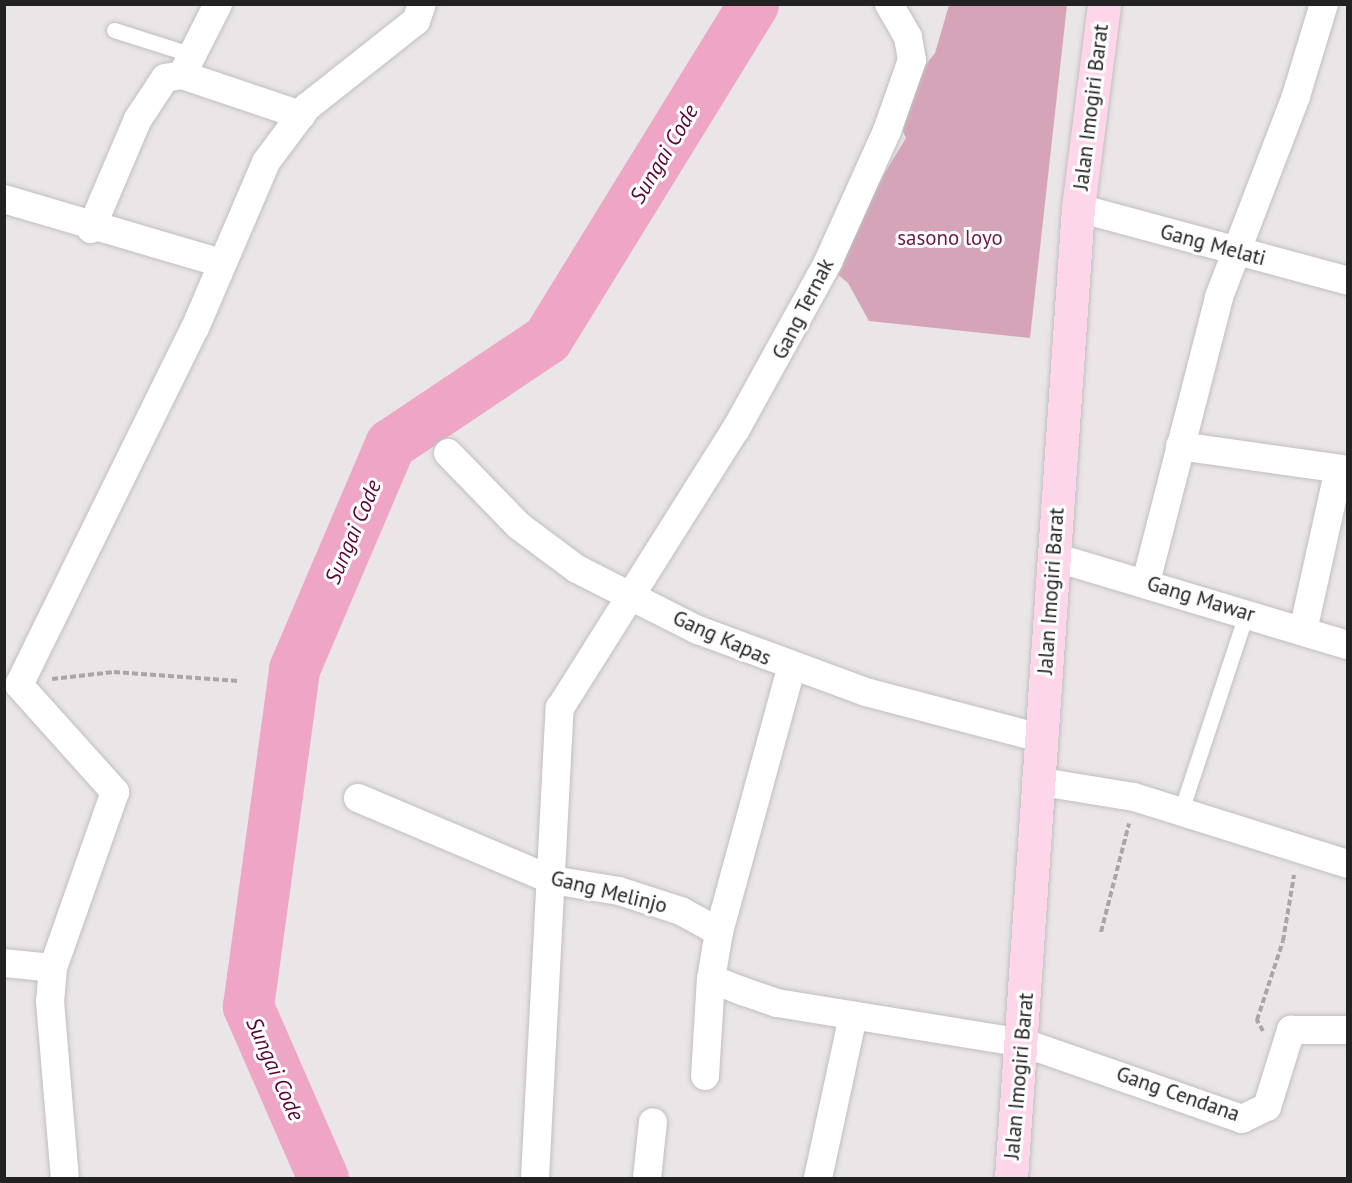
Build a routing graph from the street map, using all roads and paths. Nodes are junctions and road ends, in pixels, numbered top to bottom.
1 (218, 4) edge
2 (422, 4) edge
3 (889, 4) edge
4 (1104, 4) edge
5 (1324, 4) edge
6 (114, 30) dead end
7 (188, 65) junction
8 (301, 115) junction
9 (4, 199) edge
10 (1078, 208) junction
11 (90, 229) junction
12 (1234, 254) junction
13 (221, 262) junction
14 (1347, 281) edge
15 (1180, 446) junction
16 (448, 453) dead end
17 (1343, 470) edge
18 (1054, 557) junction
19 (1146, 582) junction
20 (631, 594) junction
21 (1247, 612) junction
22 (1303, 631) junction
23 (1347, 645) edge
24 (791, 668) junction
25 (239, 681) dead end
26 (12, 686) edge
27 (1040, 738) junction
28 (1036, 781) junction
29 (1134, 797) junction
30 (358, 798) dead end
31 (1181, 812) junction
32 (1298, 847) junction
33 (1347, 864) edge
34 (552, 880) junction
35 (719, 932) junction
36 (1101, 932) dead end
37 (4, 963) edge
38 (53, 968) junction
39 (711, 979) junction
40 (853, 1016) junction
41 (1291, 1030) junction
42 (1347, 1030) edge
43 (1024, 1043) junction
44 (705, 1076) dead end
45 (653, 1122) dead end
46 (1016, 1177) edge
47 (65, 1179) edge
48 (535, 1179) edge
49 (647, 1179) edge
50 (818, 1179) edge

1 - 7 street
2 - 8 street
3 - 20 street, Gang Ternak
4 - 10 main road, Jalan Imogiri Barat
5 - 12 street
6 - 7 lane
7 - 8 street
7 - 11 street
8 - 13 street
9 - 11 street
10 - 12 street, Gang Melati
10 - 18 main road, Jalan Imogiri Barat
11 - 13 street
12 - 14 street, Gang Melati
12 - 15 street
13 - 26 street
15 - 17 street
15 - 19 street
16 - 20 street, Gang Kapas
17 - 22 street
18 - 19 street, Gang Mawar
18 - 27 main road, Jalan Imogiri Barat
19 - 21 street, Gang Mawar
20 - 24 street, Gang Kapas
20 - 34 street, Gang Ternak
21 - 22 street, Gang Mawar
21 - 31 lane
22 - 23 street, Gang Mawar
24 - 27 street, Gang Kapas
24 - 35 street
25 - 26 path
26 - 38 street
27 - 28 main road, Jalan Imogiri Barat
28 - 29 street
28 - 43 main road, Jalan Imogiri Barat
29 - 31 street
29 - 36 path
30 - 34 street, Gang Melinjo
31 - 32 street
32 - 33 street
32 - 41 path
34 - 35 street, Gang Melinjo
34 - 48 street, Gang Ternak
35 - 39 street
37 - 38 street
38 - 47 street
39 - 40 street
39 - 44 street
40 - 43 street
40 - 50 street
41 - 42 street
41 - 43 street, Gang Cendana
43 - 46 main road, Jalan Imogiri Barat
45 - 49 street

